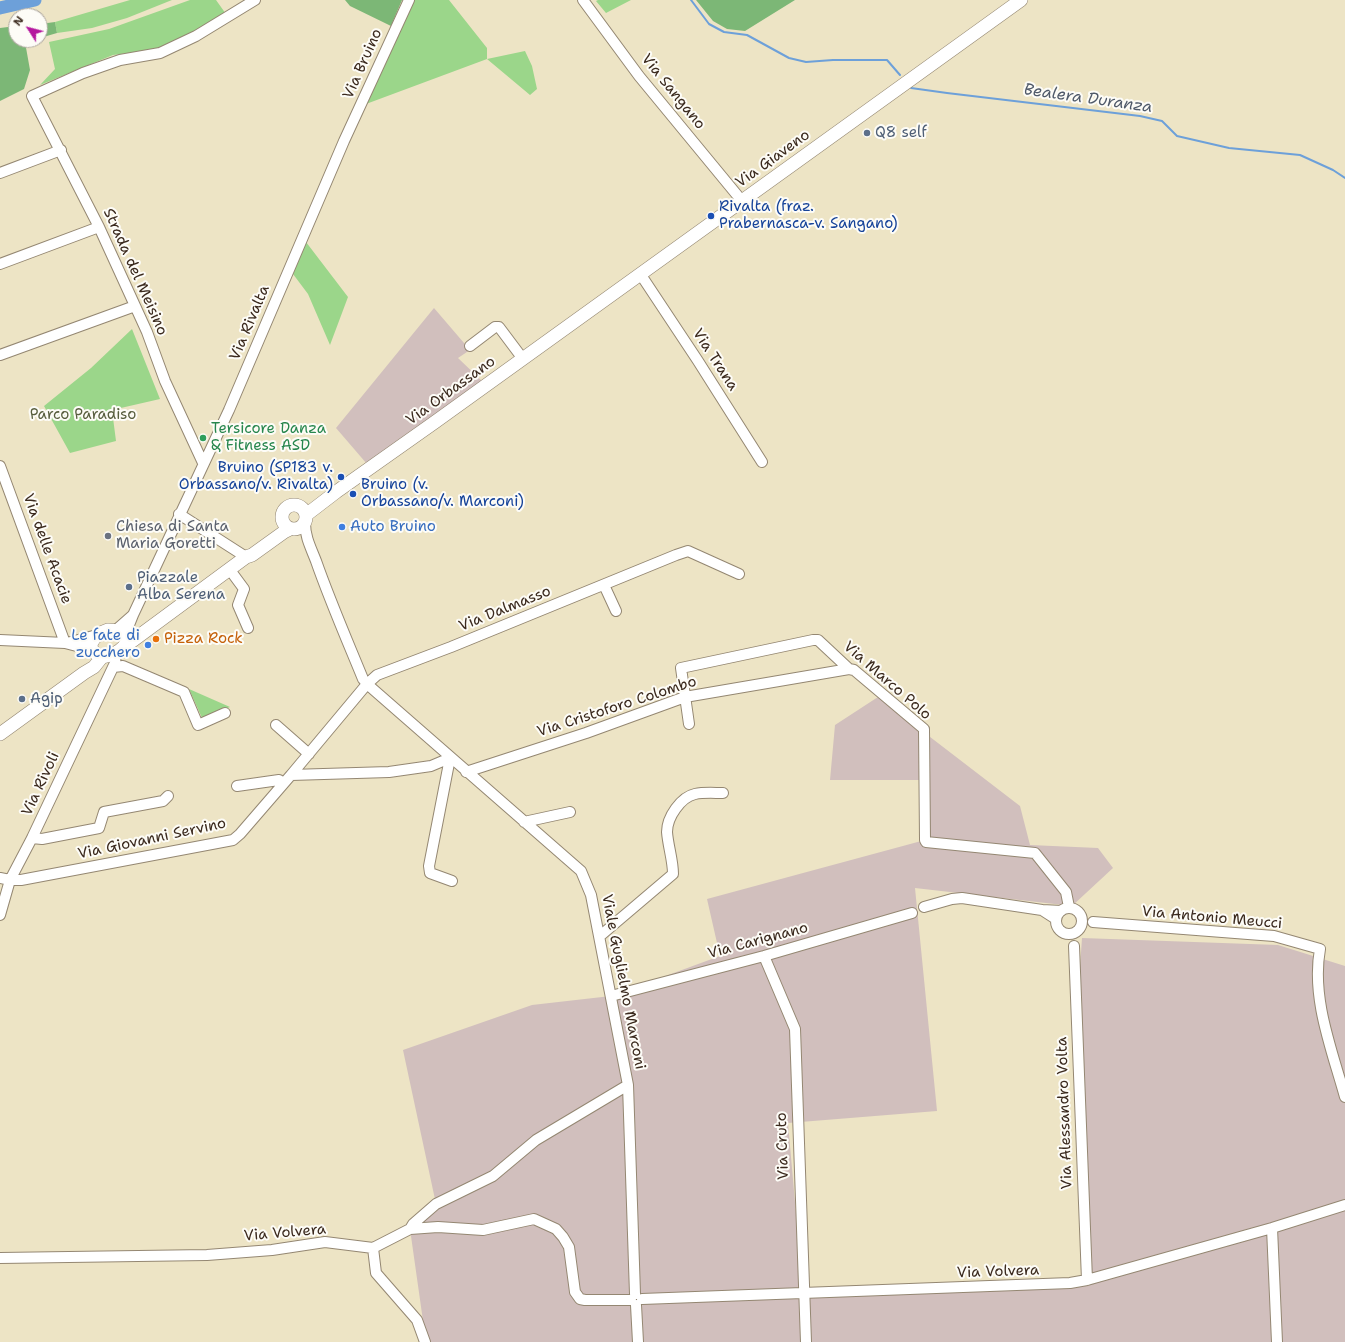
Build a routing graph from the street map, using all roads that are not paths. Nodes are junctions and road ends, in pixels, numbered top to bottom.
1 (255, 0) edge
2 (409, 0) edge
3 (583, 0) edge
4 (1021, 0) edge
5 (344, 141) joint
6 (61, 150) junction
7 (0, 173) edge
8 (742, 201) junction
9 (99, 227) junction
10 (0, 264) edge
11 (641, 275) junction
12 (135, 306) junction
13 (470, 346) dead end
14 (0, 355) edge
15 (523, 359) junction
16 (762, 462) dead end
17 (203, 463) junction
18 (0, 466) edge
19 (179, 514) junction
20 (297, 521) junction
21 (246, 557) junction
22 (230, 570) junction
23 (739, 574) dead end
24 (604, 585) junction
25 (616, 611) dead end
26 (248, 628) dead end
27 (97, 635) junction
28 (0, 640) edge
29 (120, 641) junction
30 (65, 643) junction
31 (96, 653) junction
32 (113, 667) junction
33 (849, 668) junction
34 (367, 684) junction
35 (685, 698) junction
36 (226, 713) dead end
37 (689, 724) dead end
38 (276, 726) dead end
39 (0, 734) edge
40 (310, 754) junction
41 (450, 758) junction
42 (466, 772) junction
43 (291, 775) junction
44 (284, 783) junction
45 (237, 786) dead end
46 (723, 793) dead end
47 (168, 796) dead end
48 (570, 812) dead end
49 (524, 822) junction
50 (32, 838) junction
51 (5, 879) edge
52 (452, 881) dead end
53 (924, 907) dead end
54 (1062, 912) junction
55 (912, 913) dead end
56 (0, 915) edge
57 (1080, 925) junction
58 (1064, 933) junction
59 (600, 936) junction
60 (1074, 946) junction
61 (764, 956) junction
62 (611, 996) junction
63 (628, 1085) junction
64 (1345, 1096) edge
65 (1345, 1205) edge
66 (1272, 1228) junction
67 (410, 1229) junction
68 (373, 1248) junction
69 (0, 1258) edge
70 (1087, 1280) junction
71 (803, 1293) junction
72 (636, 1299) junction
73 (425, 1342) edge
74 (638, 1342) edge
75 (806, 1342) edge
76 (1277, 1342) edge

1 - 6 street, Strada del Meisino
2 - 5 street, Via Bruino
3 - 8 street, Via Sangano
4 - 8 main road, Via Giaveno
5 - 17 street, Via Rivalta
6 - 7 street
6 - 9 street, Strada del Meisino
8 - 11 main road, Via Giaveno
9 - 10 street
9 - 12 street, Strada del Meisino
11 - 15 main road, Via Giaveno
11 - 16 street, Via Trana
12 - 14 street
12 - 17 street, Strada del Meisino
13 - 15 street, Via Orbassano
15 - 20 main road, Via Orbassano
17 - 19 street, Via Rivalta
18 - 30 street, Via delle Acacie
19 - 21 street
19 - 29 street, Via Rivalta
20 - 21 main road, Via Orbassano
20 - 34 street, Viale Guglielmo Marconi
21 - 22 main road, Via Orbassano
22 - 26 street
22 - 29 main road, Via Orbassano
23 - 24 street, Via Dalmasso
24 - 25 street
24 - 34 street, Via Dalmasso
27 - 29 main road, Via Orbassano
27 - 30 street
27 - 31 main road
28 - 30 street
29 - 31 main road, Via Orbassano
29 - 32 street, Via Rivoli
30 - 31 street
31 - 32 street
31 - 39 main road
32 - 36 street
32 - 50 street, Via Rivoli
33 - 35 street, Via Cristoforo Colombo
33 - 35 street, Via Marco Polo
33 - 54 street, Via Marco Polo
34 - 40 street, Via Dalmasso
34 - 41 street, Viale Guglielmo Marconi
35 - 37 street, Via Marco Polo
35 - 42 street, Via Cristoforo Colombo
38 - 40 street
40 - 43 street, Via Dalmasso
41 - 42 street, Viale Guglielmo Marconi
41 - 43 street
41 - 52 street
42 - 49 street, Viale Guglielmo Marconi
43 - 44 street, Via Giovanni Servino
44 - 45 street
44 - 51 street, Via Giovanni Servino
46 - 59 street
47 - 50 street
48 - 49 street
49 - 59 street, Viale Guglielmo Marconi
50 - 51 street, Via Rivoli
51 - 56 street, Via Rivoli
53 - 54 street
54 - 57 street
54 - 58 street
55 - 61 street, Via Carignano
57 - 58 street
57 - 60 street, Via Alessandro Volta
57 - 64 street, Via Antonio Meucci
58 - 60 street
59 - 62 street, Viale Guglielmo Marconi
60 - 70 street, Via Alessandro Volta
61 - 62 street, Via Carignano
61 - 71 street, Via Cruto
62 - 63 street, Viale Guglielmo Marconi
63 - 67 street
63 - 72 street, Viale Guglielmo Marconi
65 - 66 street, Via Volvera
66 - 70 street, Via Volvera
66 - 76 street
67 - 68 street, Via Volvera
67 - 72 street, Via Volvera
68 - 69 street, Via Volvera
68 - 73 street
70 - 71 street, Via Volvera
71 - 72 street, Via Volvera
71 - 75 street, Via Cruto
72 - 74 street, Viale Guglielmo Marconi

